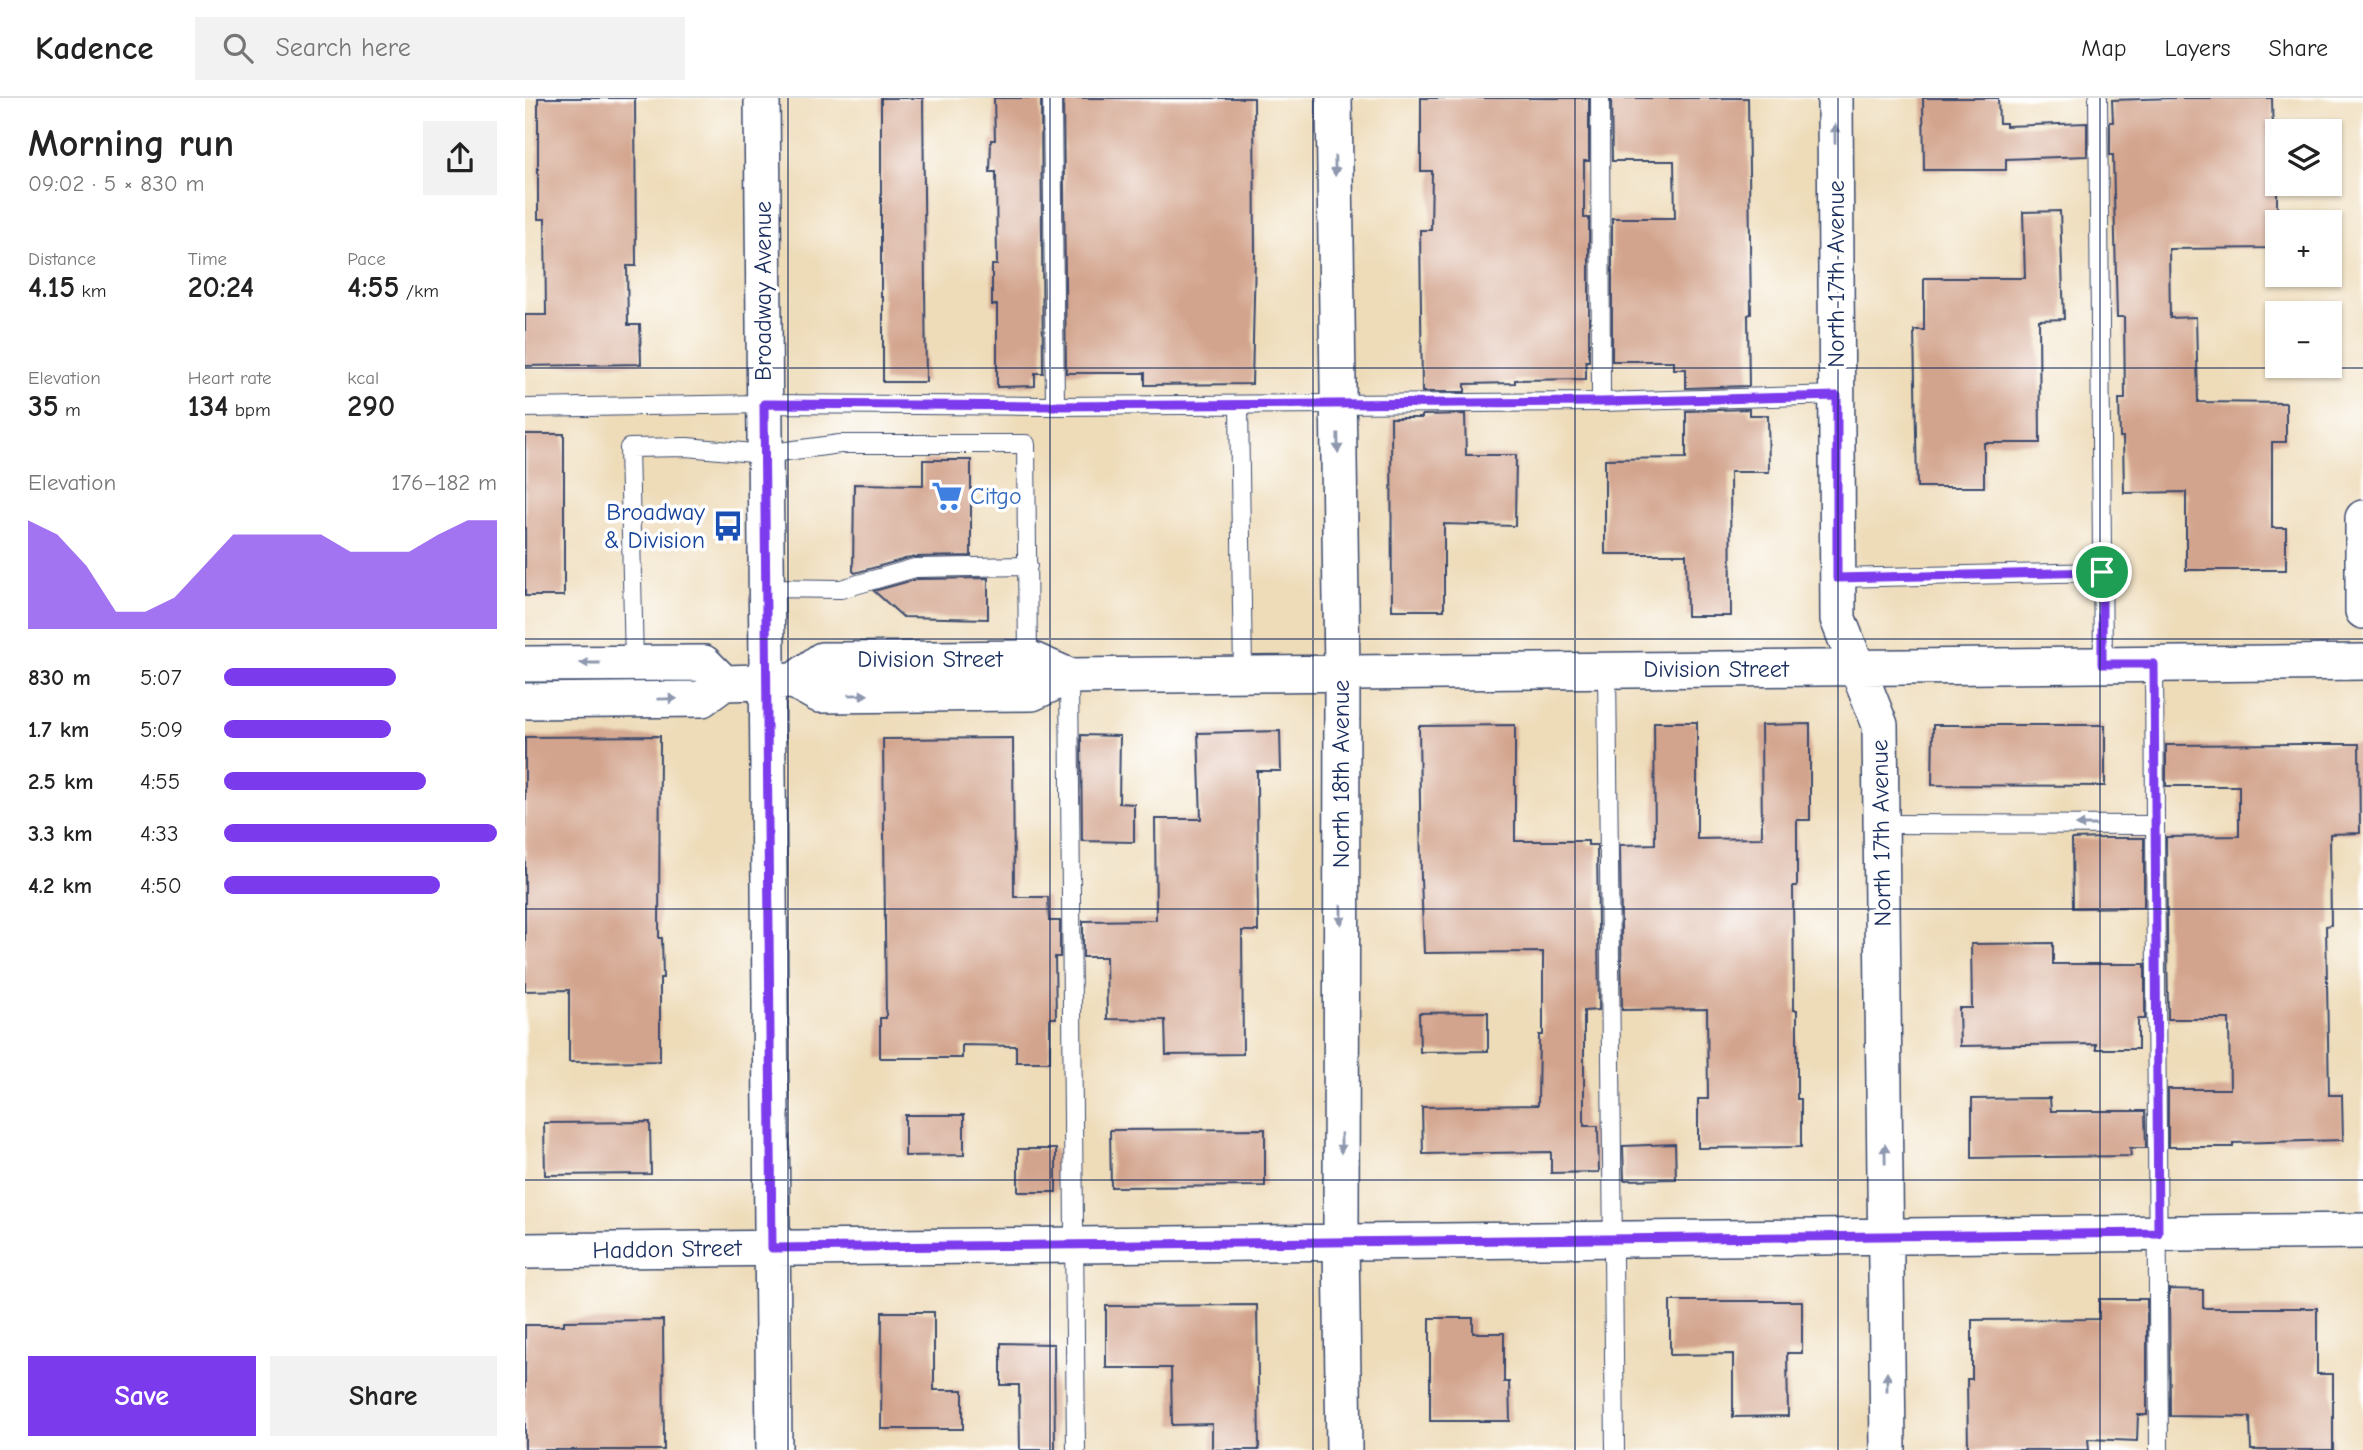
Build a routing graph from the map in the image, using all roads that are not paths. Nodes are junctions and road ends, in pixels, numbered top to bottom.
1 (762, 98) edge
2 (1052, 98) edge
3 (1334, 98) edge
4 (1600, 98) edge
5 (1835, 98) edge
6 (2098, 98) edge
7 (1837, 396) junction
8 (1601, 402) junction
9 (764, 404) junction
10 (1337, 404) junction
11 (1239, 405) junction
12 (1055, 406) junction
13 (525, 408) edge
14 (764, 454) junction
15 (2363, 518) edge
16 (1028, 566) junction
17 (2363, 567) edge
18 (2102, 572) junction
19 (1837, 578) junction
20 (765, 588) junction
21 (2363, 611) edge
22 (1028, 658) junction
23 (2363, 662) edge
24 (634, 663) junction
25 (525, 664) edge
26 (2102, 664) junction
27 (2154, 664) junction
28 (1858, 668) junction
29 (1607, 670) junction
30 (1243, 673) junction
31 (1342, 673) junction
32 (1069, 676) junction
33 (780, 681) junction
34 (724, 683) junction
35 (525, 701) edge
36 (1881, 824) junction
37 (2154, 825) junction
38 (2363, 1231) edge
39 (2158, 1233) junction
40 (1887, 1236) junction
41 (1613, 1239) junction
42 (1341, 1242) junction
43 (1075, 1245) junction
44 (772, 1248) junction
45 (525, 1251) edge
46 (774, 1450) edge
47 (1076, 1450) edge
48 (1344, 1450) edge
49 (1615, 1450) edge
50 (1888, 1450) edge
51 (2159, 1450) edge

1 - 9 street, Broadway Avenue
2 - 12 lane
3 -> 10 street, North 18th Avenue
4 - 8 lane
7 -> 5 street, North 17th Avenue
6 - 18 lane
7 - 8 lane
7 - 19 street, North 17th Avenue
8 - 10 lane
9 - 12 lane
9 - 13 lane
9 - 14 street, Broadway Avenue
10 - 11 lane
10 -> 31 street, North 18th Avenue
11 - 12 lane
11 - 30 lane
14 - 16 lane
14 - 20 street, Broadway Avenue
14 - 24 lane
15 - 17 street
16 - 20 lane
16 - 22 lane
17 - 21 street
18 - 19 lane
18 - 26 lane
19 - 28 street, North 17th Avenue
20 - 33 street, Broadway Avenue
22 - 32 street, Division Street
22 - 33 street, Division Street
23 - 27 street, Division Street
24 -> 25 street
24 - 34 street
26 - 27 street, Division Street
26 - 28 street, Division Street
27 - 37 lane
28 - 29 street, Division Street
28 - 36 street, North 17th Avenue
29 - 31 street, Division Street
29 - 41 lane
30 - 31 street, Division Street
30 - 32 street, Division Street
31 -> 42 street, North 18th Avenue
33 -> 32 street, Division Street
32 - 43 lane
33 - 34 street, Division Street
33 - 44 street, Broadway Avenue
35 -> 34 street, Division Street
37 -> 36 lane
40 -> 36 street, North 17th Avenue
37 - 39 lane
38 - 39 street, Haddon Street
39 - 40 street, Haddon Street
39 - 51 lane
40 - 41 street, Haddon Street
50 -> 40 street, North 17th Avenue
41 - 42 street, Haddon Street
41 - 49 lane
42 - 43 street, Haddon Street
42 - 48 street, North 18th Avenue
43 - 44 street, Haddon Street
43 - 47 lane
44 - 45 street, Haddon Street
44 - 46 street, Broadway Avenue

